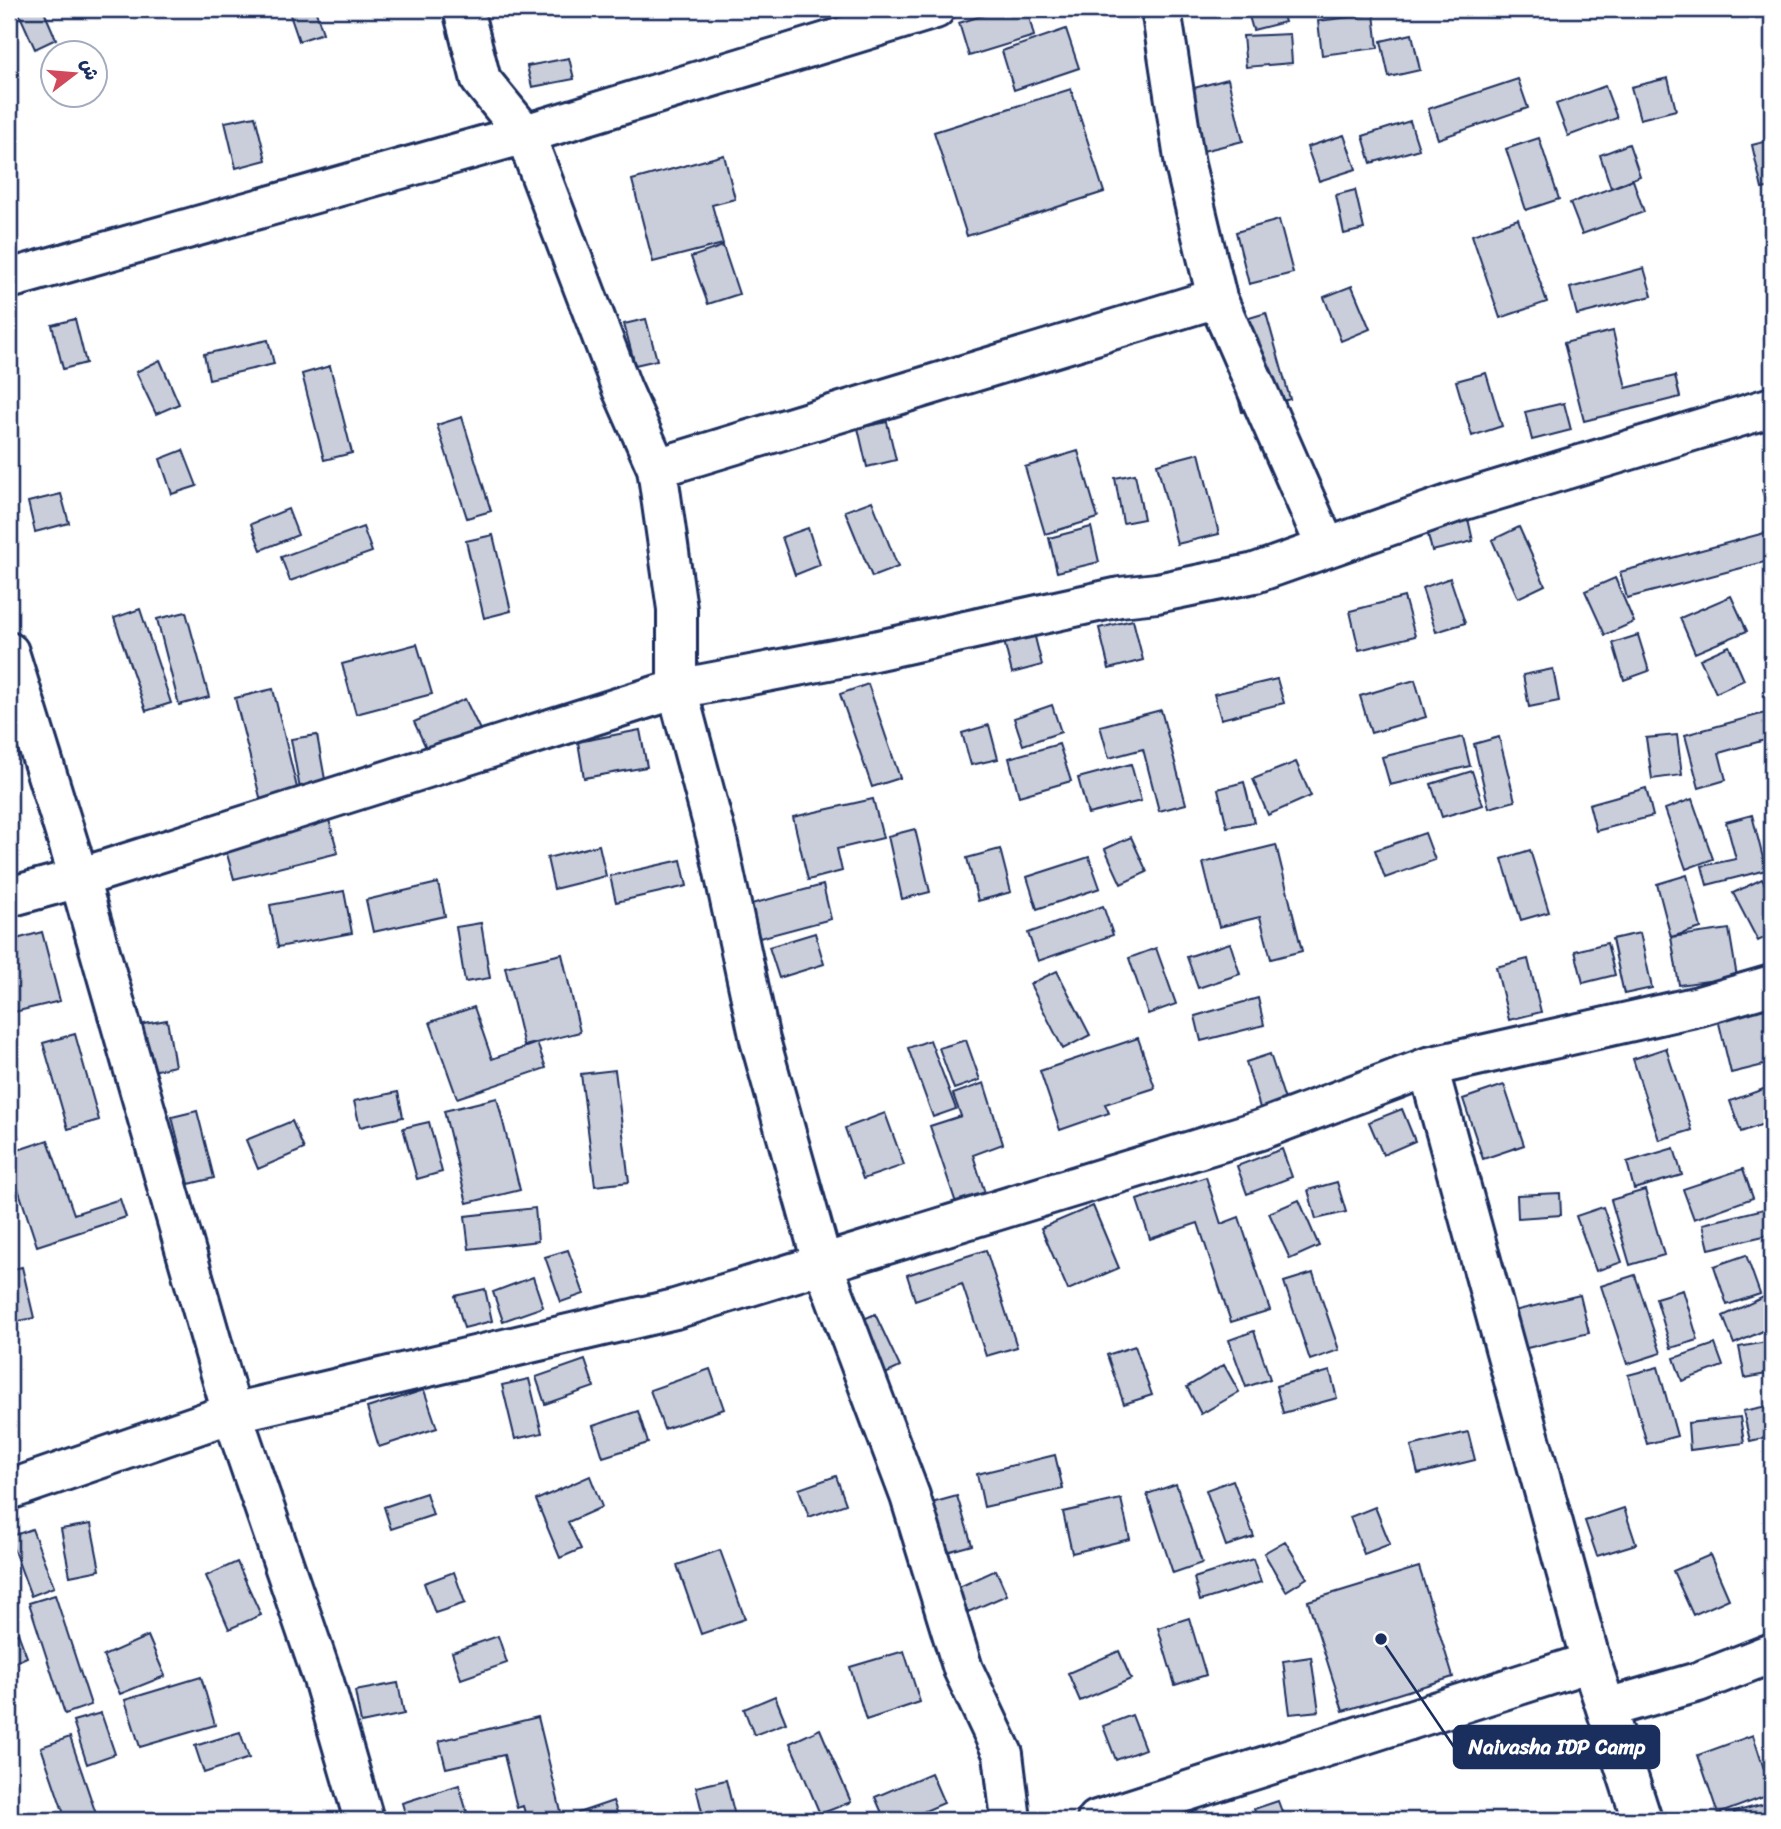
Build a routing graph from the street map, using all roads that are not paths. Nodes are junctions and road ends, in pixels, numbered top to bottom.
1 (463, 9) edge
2 (935, 9) edge
3 (1161, 9) edge
4 (525, 134) junction
5 (9, 279) edge
6 (1217, 298) junction
7 (1772, 407) edge
8 (657, 468) junction
9 (1326, 547) junction
10 (9, 652) edge
11 (677, 690) junction
12 (79, 878) junction
13 (9, 897) edge
14 (1772, 985) edge
15 (1428, 1068) junction
16 (822, 1262) junction
17 (232, 1413) junction
18 (9, 1490) edge
19 (1772, 1653) edge
20 (1591, 1662) junction
21 (1607, 1708) junction
22 (364, 1820) edge
23 (1011, 1820) edge
24 (1097, 1820) edge
25 (1642, 1820) edge

1 - 4 street
2 - 4 street
3 - 6 street
4 - 5 street
4 - 8 street
6 - 8 street
6 - 9 street
7 - 9 street
8 - 11 street
9 - 11 street
10 - 12 street
11 - 12 street
11 - 16 street
12 - 13 street
12 - 17 street
14 - 15 street
15 - 16 street
15 - 20 street
16 - 17 street
16 - 23 street
17 - 18 street
17 - 22 street
19 - 21 street
20 - 21 street
20 - 24 street
21 - 25 street

